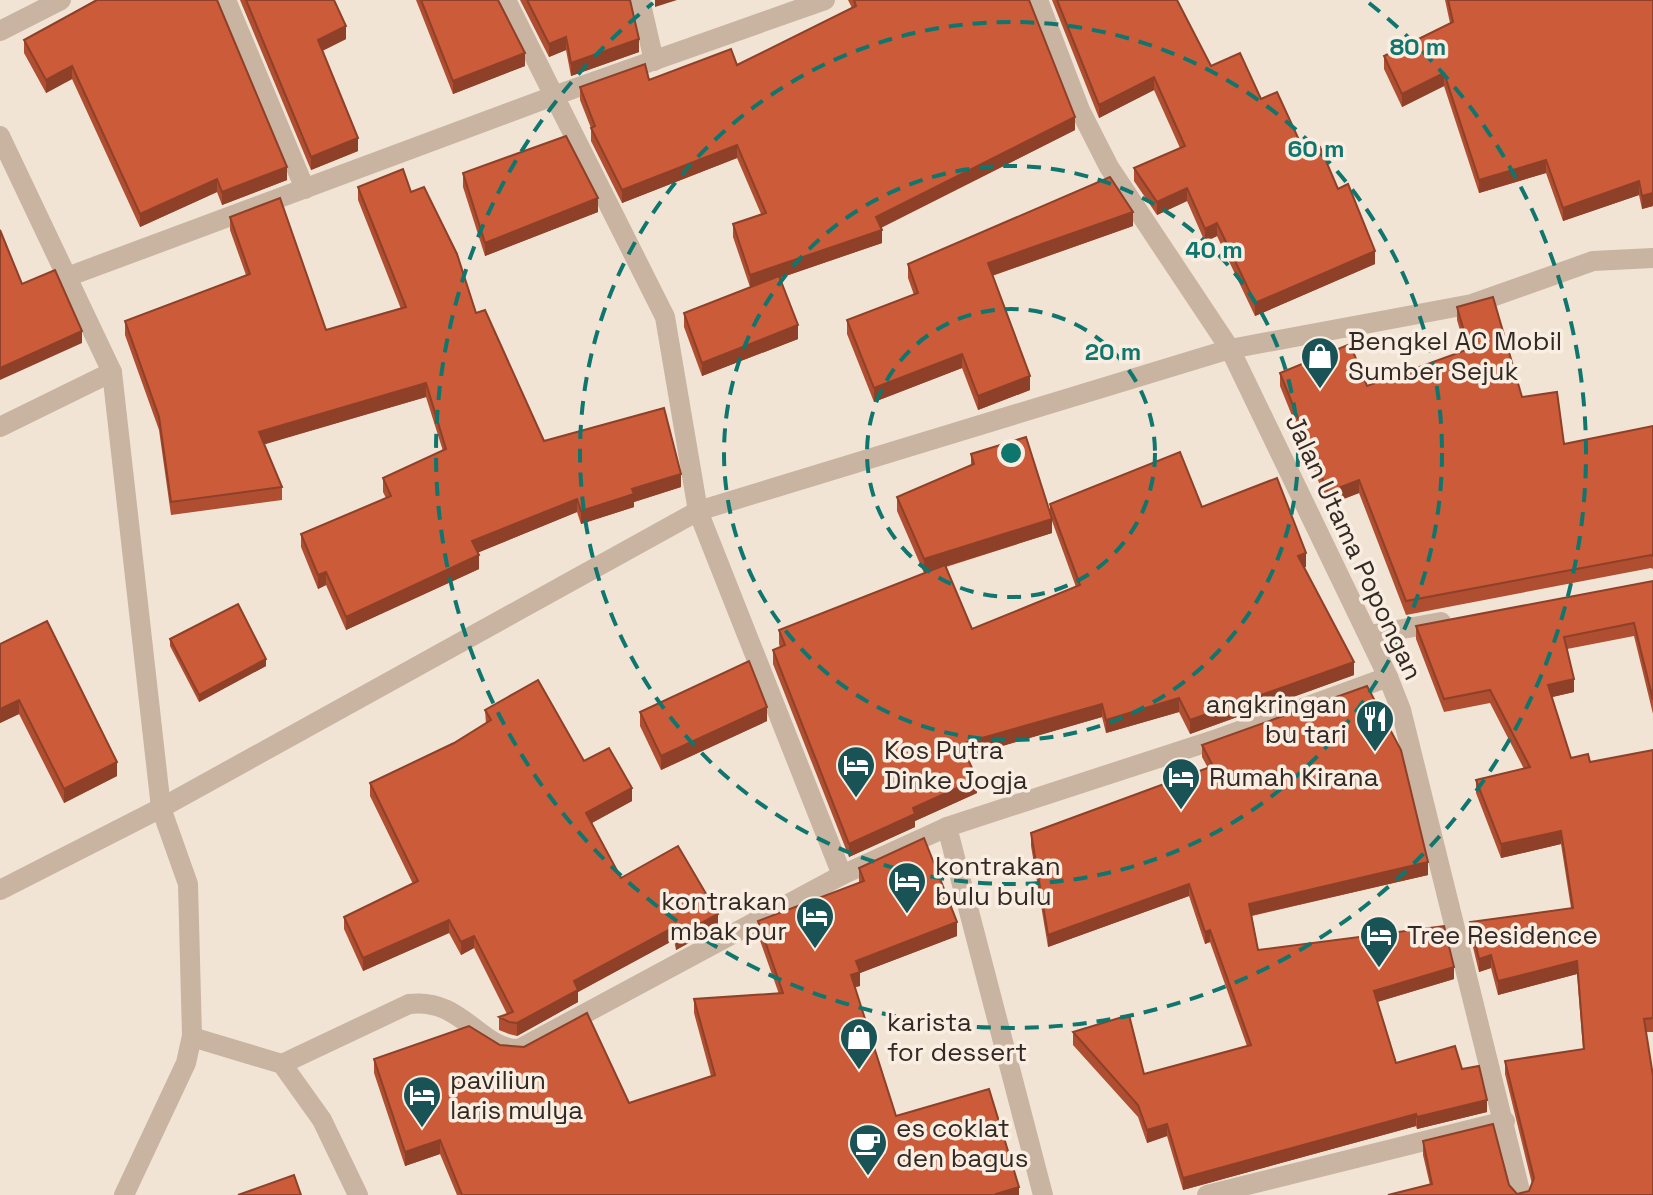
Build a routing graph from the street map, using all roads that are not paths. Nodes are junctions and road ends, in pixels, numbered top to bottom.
1 (61, 0) edge
2 (226, 0) edge
3 (506, 0) edge
4 (640, 0) edge
5 (825, 0) edge
6 (1038, 0) edge
7 (0, 31) edge
8 (654, 61) junction
9 (556, 95) junction
10 (0, 136) edge
11 (305, 189) junction
12 (1653, 258) edge
13 (67, 277) junction
14 (1230, 349) junction
15 (112, 372) junction
16 (0, 427) edge
17 (698, 511) junction
18 (1459, 618) edge
19 (1370, 635) junction
20 (1388, 677) junction
21 (161, 808) junction
22 (947, 827) junction
23 (842, 875) junction
24 (0, 890) edge
25 (192, 1037) junction
26 (282, 1064) junction
27 (1505, 1121) junction
28 (124, 1195) edge
29 (358, 1195) edge
30 (1043, 1195) edge
31 (1207, 1195) edge
32 (1521, 1195) edge

1 - 7 street
2 - 11 street
3 - 9 street
4 - 8 street
5 - 8 street
6 - 14 street, Jalan Utama Popongan
8 - 9 street
9 - 11 street
9 - 17 street
10 - 13 street
11 - 13 street
12 - 14 street
13 - 15 street
14 - 17 street
14 - 19 street, Jalan Utama Popongan
15 - 16 street
15 - 21 street
17 - 21 street
17 - 23 street
18 - 19 street
19 - 20 street, Jalan Utama Popongan
20 - 22 street
20 - 27 street, Jalan Utama Popongan
21 - 24 street
21 - 25 street
22 - 23 street
22 - 30 street
23 - 26 street
25 - 26 street
25 - 28 street
26 - 29 street
27 - 31 street
27 - 32 street, Jalan Utama Popongan

